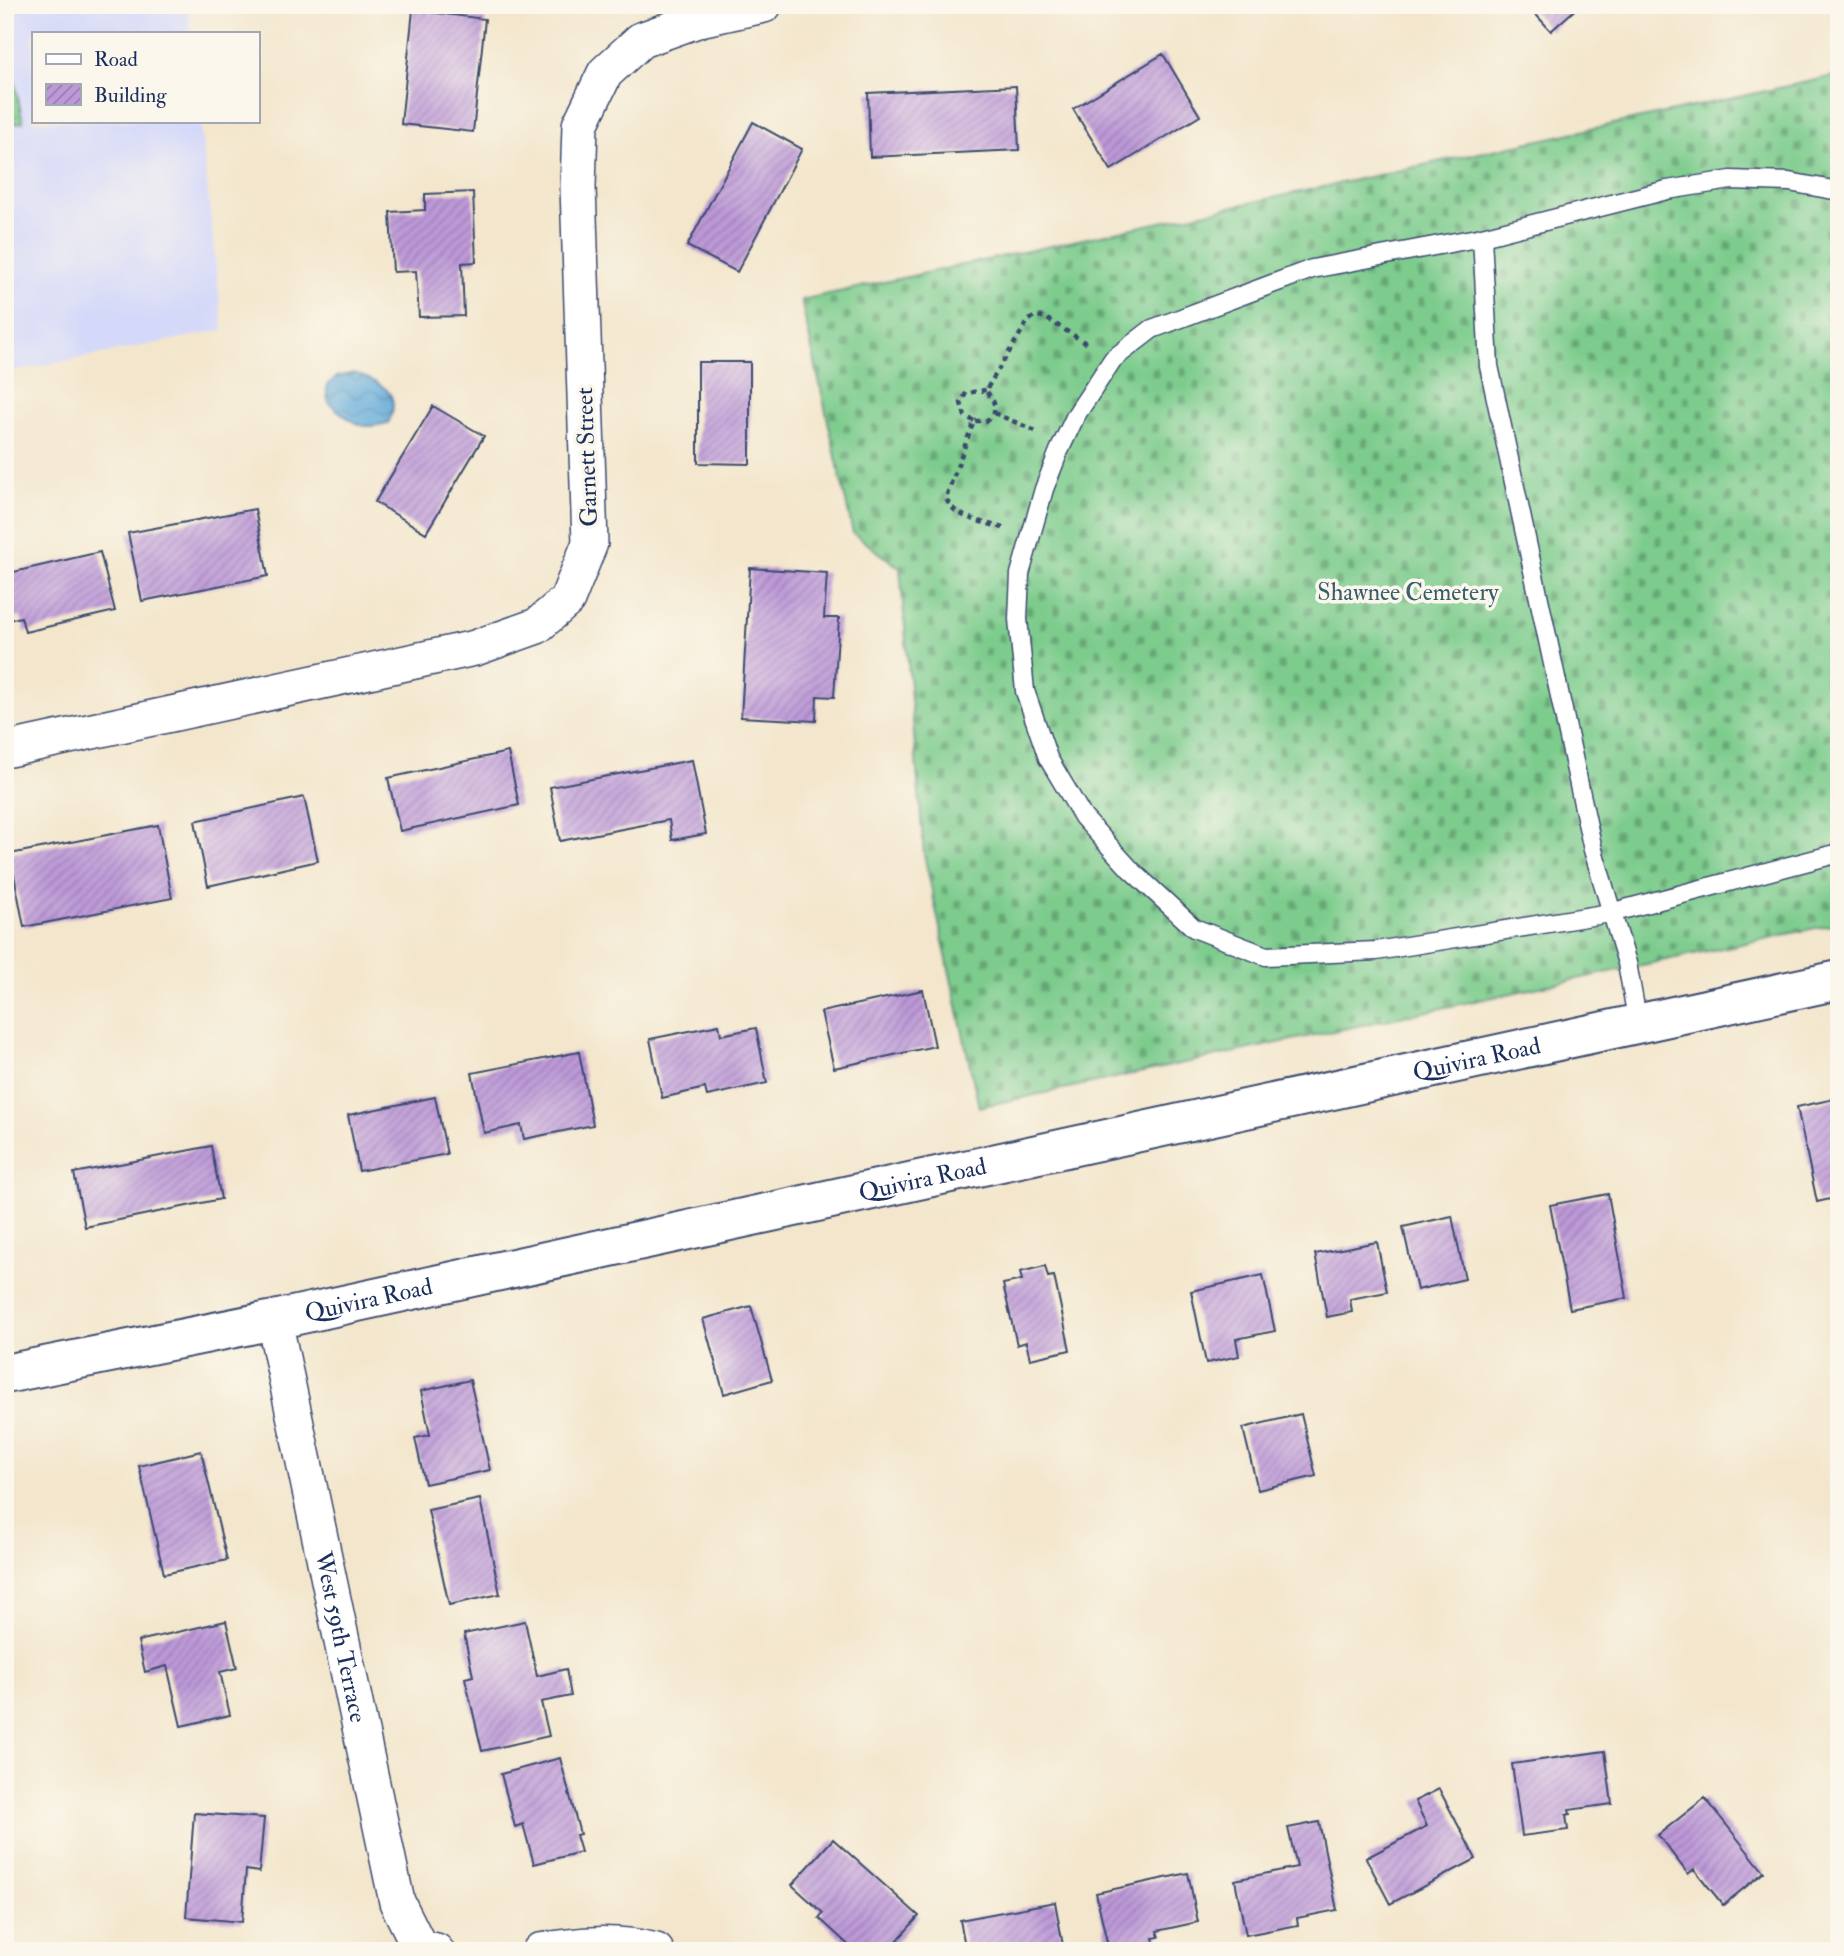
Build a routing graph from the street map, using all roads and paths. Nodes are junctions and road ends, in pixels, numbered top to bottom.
1 (764, 5) edge
2 (1839, 191) edge
3 (1482, 237) junction
4 (1114, 359) junction
5 (986, 390) junction
6 (994, 413) junction
7 (974, 421) junction
8 (1063, 443) junction
9 (1031, 537) junction
10 (5, 751) edge
11 (1839, 853) edge
12 (1610, 913) junction
13 (1839, 980) edge
14 (1638, 1024) junction
15 (274, 1320) junction
16 (5, 1374) edge
17 (428, 1950) edge
18 (540, 1951) edge
19 (656, 1951) edge

1 - 10 street, Garnett Street
2 - 3 lane
3 - 4 lane
3 - 12 lane
4 - 5 path
4 - 8 lane
5 - 6 path
5 - 7 path
6 - 7 path
6 - 8 path
7 - 9 path
8 - 9 lane
9 - 12 lane
11 - 12 lane
12 - 14 lane
13 - 14 main road, Quivira Road
14 - 15 main road, Quivira Road
15 - 16 main road, Quivira Road
15 - 17 street, West 59th Terrace
18 - 19 street

